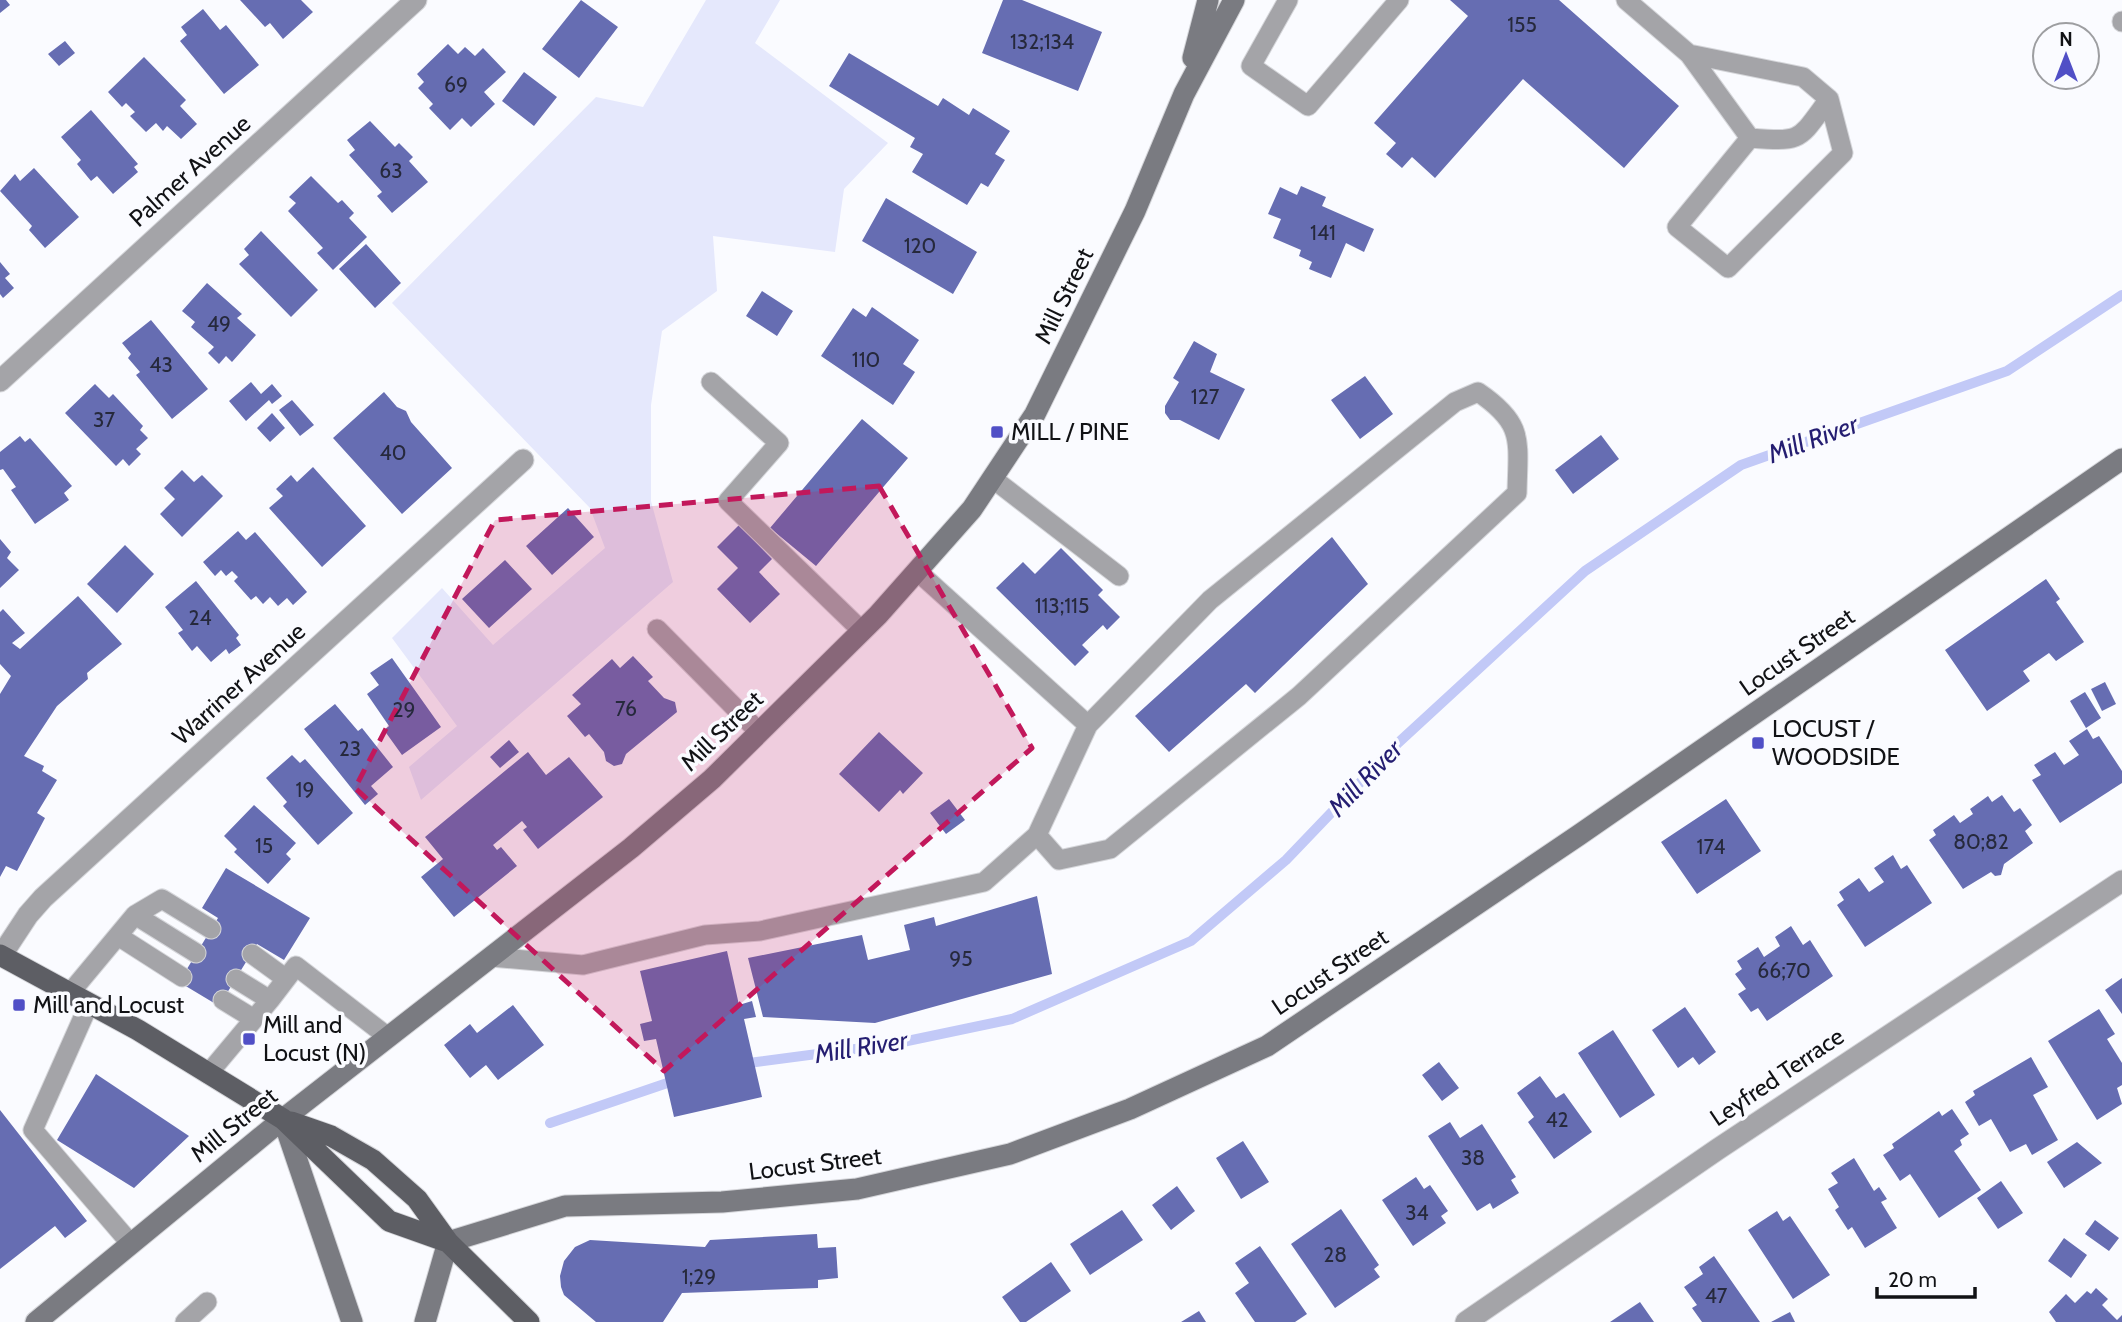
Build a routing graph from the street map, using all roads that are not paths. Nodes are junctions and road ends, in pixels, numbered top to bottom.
1 (416, 0) edge
2 (1208, 0) edge
3 (1234, 0) edge
4 (1288, 0) edge
5 (1399, 0) edge
6 (1626, 0) edge
7 (1689, 54) junction
8 (1184, 94) junction
9 (1829, 99) junction
10 (1750, 138) junction
11 (0, 382) edge
12 (711, 382) dead end
13 (523, 460) dead end
14 (2122, 460) edge
15 (992, 478) junction
16 (917, 571) junction
17 (1119, 576) dead end
18 (657, 629) dead end
19 (862, 631) junction
20 (1088, 725) junction
21 (759, 732) junction
22 (1037, 835) junction
23 (2122, 881) edge
24 (135, 915) junction
25 (211, 929) dead end
26 (118, 936) junction
27 (196, 953) dead end
28 (252, 954) dead end
29 (1, 956) edge
30 (491, 957) junction
31 (182, 977) dead end
32 (285, 978) junction
33 (236, 979) dead end
34 (70, 993) junction
35 (223, 1000) dead end
36 (270, 1000) junction
37 (89, 1004) junction
38 (254, 1020) junction
39 (388, 1037) junction
40 (208, 1074) junction
41 (283, 1119) junction
42 (448, 1242) junction
43 (131, 1244) junction
44 (207, 1302) dead end
45 (36, 1322) edge
46 (185, 1322) edge
47 (352, 1322) edge
48 (425, 1322) edge
49 (528, 1322) edge
50 (1465, 1322) edge

1 - 11 street, Palmer Avenue
2 - 8 street
3 - 8 street, Mill Street
4 - 5 lane
6 - 7 lane
7 - 9 lane
7 - 10 lane
8 - 15 street, Mill Street
9 - 10 lane
9 - 10 lane
12 - 19 lane
13 - 29 street, Warriner Avenue
14 - 42 street, Locust Street
15 - 16 street, Mill Street
15 - 17 lane
16 - 19 street, Mill Street
16 - 20 lane
18 - 21 lane
19 - 21 street, Mill Street
20 - 22 lane
20 - 22 lane
21 - 30 street, Mill Street
22 - 30 lane
23 - 50 street, Leyfred Terrace
24 - 25 lane
24 - 26 lane
24 - 27 lane
26 - 31 lane
26 - 34 lane
28 - 32 lane
29 - 34 main road
30 - 39 street, Mill Street
32 - 36 lane
32 - 39 lane
33 - 36 lane
34 - 37 main road
35 - 38 lane
36 - 38 lane
37 - 40 main road
37 - 43 lane
38 - 40 lane
39 - 41 street, Mill Street
40 - 41 main road
41 - 42 main road
41 - 42 main road
41 - 43 street, Mill Street
41 - 47 street
42 - 48 street
42 - 49 main road
43 - 45 street, Mill Street
44 - 46 lane

